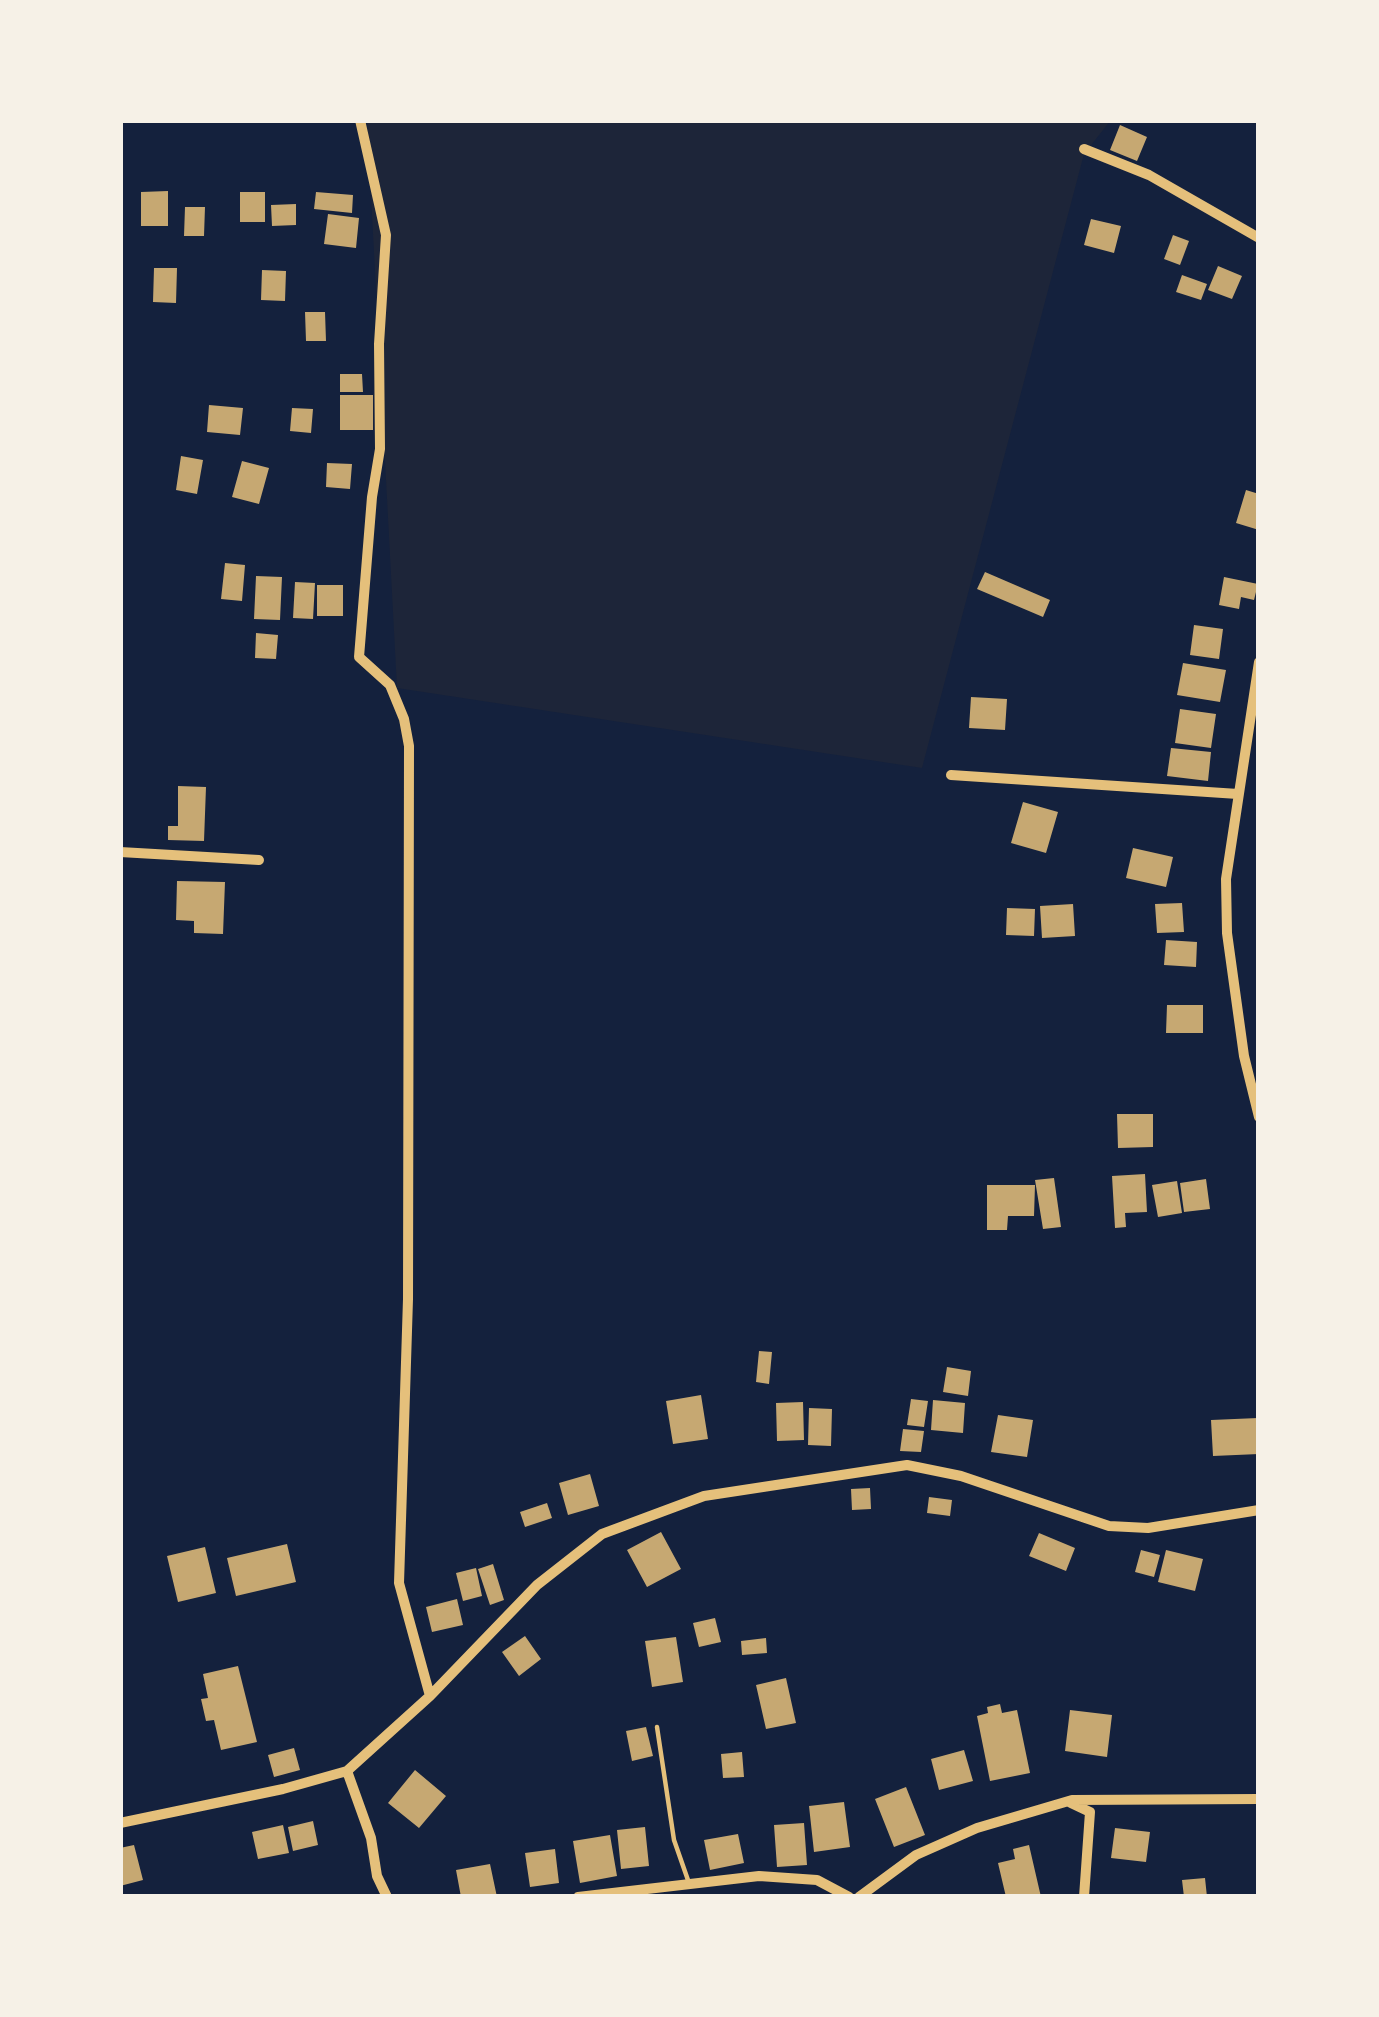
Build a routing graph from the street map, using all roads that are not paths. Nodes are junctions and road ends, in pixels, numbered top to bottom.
1 (360, 120) edge
2 (1084, 149) dead end
3 (1259, 238) edge
4 (1259, 662) edge
5 (951, 775) dead end
6 (1238, 794) junction
7 (120, 853) edge
8 (259, 860) dead end
9 (1259, 1117) edge
10 (1259, 1510) edge
11 (430, 1696) junction
12 (657, 1727) dead end
13 (347, 1771) junction
14 (1259, 1799) edge
15 (1068, 1802) junction
16 (120, 1822) edge
17 (689, 1883) junction
18 (387, 1897) edge
19 (578, 1897) edge
20 (849, 1897) edge
21 (859, 1897) edge
22 (1084, 1897) edge

1 - 11 street
2 - 3 street
4 - 6 street
5 - 6 street
6 - 9 street
7 - 8 street
10 - 11 street
11 - 13 street
12 - 17 lane
13 - 16 street
13 - 18 street
14 - 15 street
15 - 21 street
15 - 22 street
17 - 19 street
17 - 20 street

